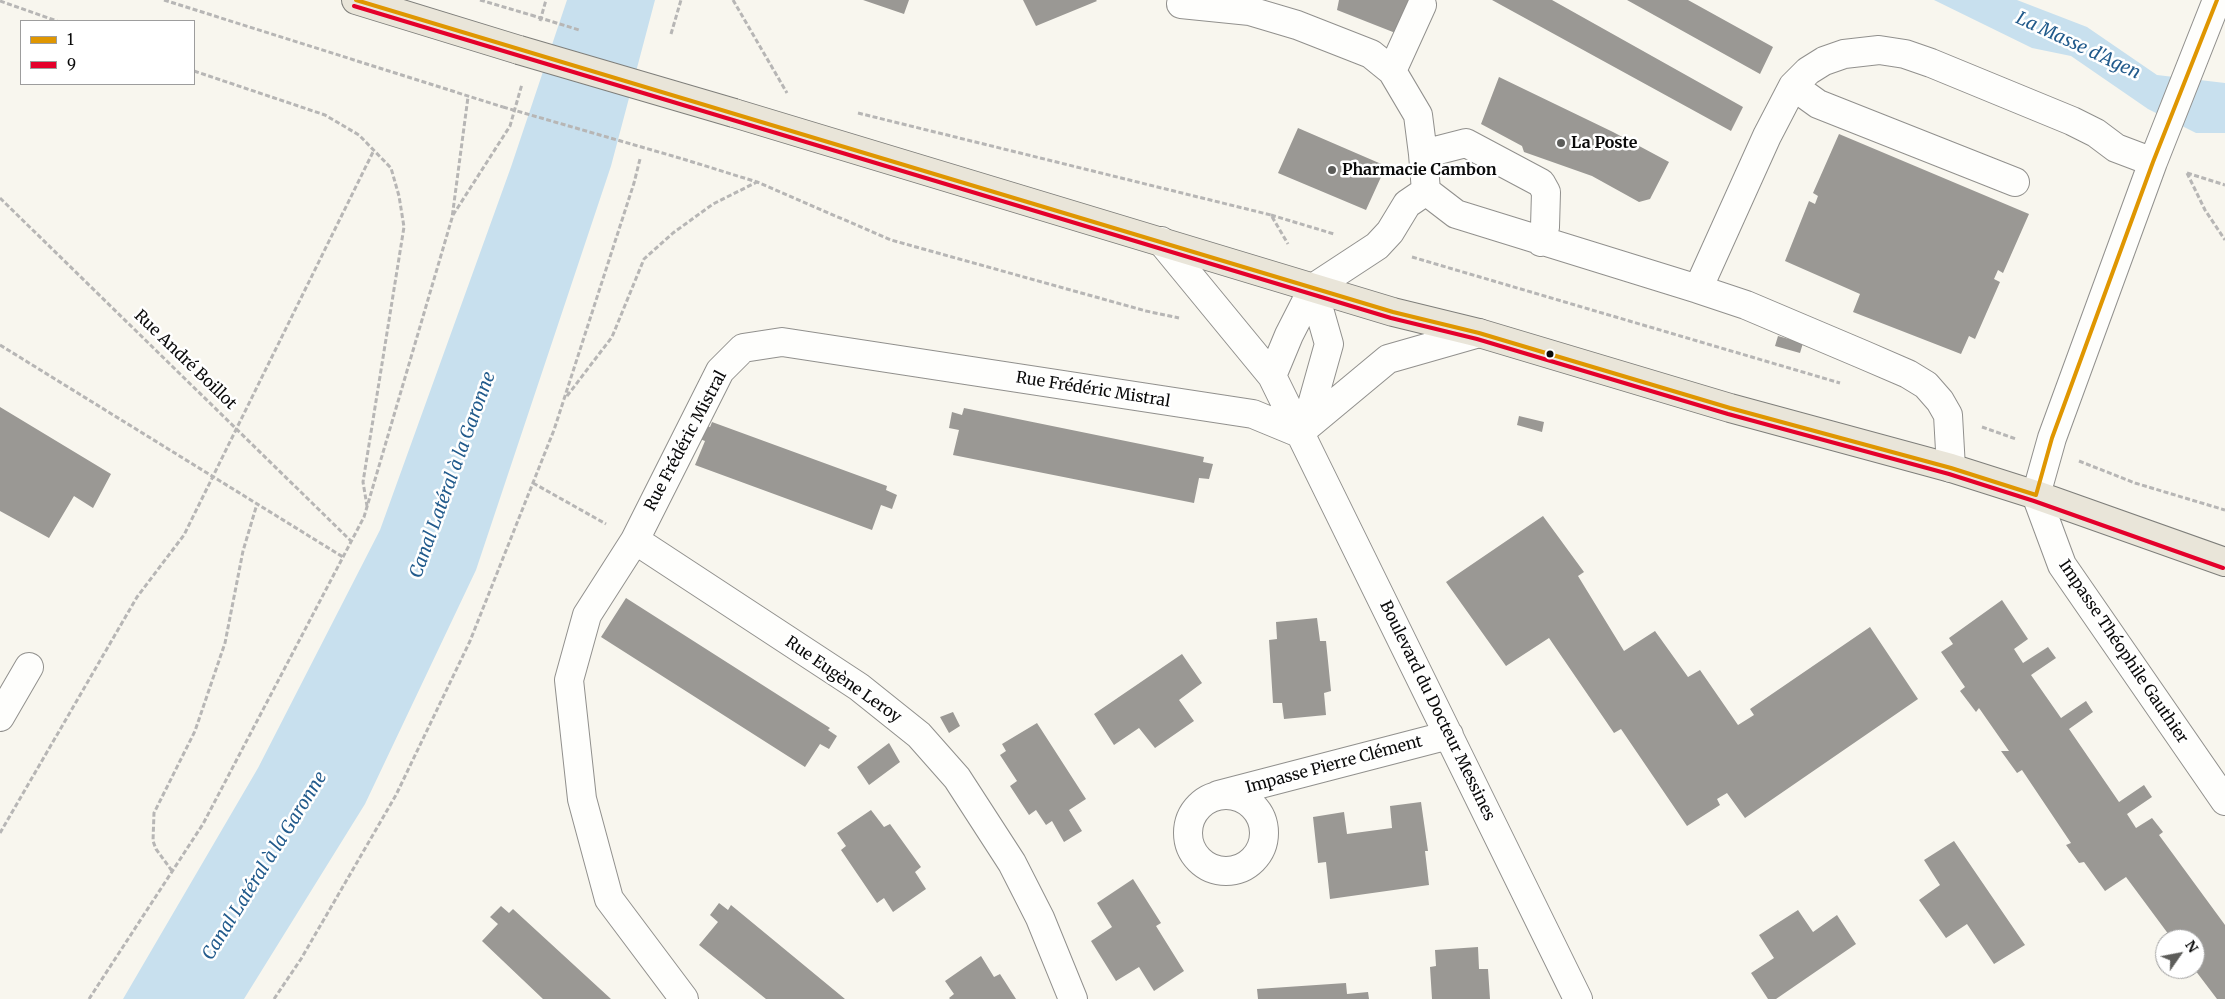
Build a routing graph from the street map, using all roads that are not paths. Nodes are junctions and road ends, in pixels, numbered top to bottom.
1 (356, 0) edge
2 (2217, 0) edge
3 (1181, 4) dead end
4 (1422, 5) dead end
5 (1392, 71) junction
6 (1793, 86) junction
7 (1423, 154) junction
8 (2153, 162) junction
9 (2015, 182) dead end
10 (1426, 191) junction
11 (1161, 241) junction
12 (1541, 242) junction
13 (1313, 288) junction
14 (1698, 289) junction
15 (1479, 333) junction
16 (1272, 376) junction
17 (1302, 430) junction
18 (1951, 468) junction
19 (2036, 494) junction
20 (635, 540) junction
21 (2225, 562) edge
22 (29, 667) dead end
23 (0, 717) edge
24 (1449, 735) junction
25 (1218, 795) dead end
26 (2225, 801) edge
27 (684, 999) edge
28 (1073, 999) edge
29 (1578, 999) edge

1 - 11 main road, bridge
2 - 8 street
3 - 5 street
4 - 5 street
5 - 7 street
6 - 8 street
6 - 9 street
6 - 14 street
7 - 10 street
7 - 12 street
8 - 19 street
10 - 12 street
10 - 13 street
11 - 13 main road
11 - 16 street, Boulevard du Docteur Messines
12 - 14 street
13 - 15 main road
13 - 16 street
13 - 17 street
14 - 18 street
15 - 17 street
15 - 18 main road
16 - 17 street, Boulevard du Docteur Messines
17 - 20 street, Rue Frédéric Mistral
17 - 24 street, Boulevard du Docteur Messines
18 - 19 main road
19 - 21 main road
19 - 26 street, Impasse Théophile Gauthier
20 - 27 street, Rue Frédéric Mistral
20 - 28 street, Rue Eugène Leroy
22 - 23 street
24 - 25 street, Impasse Pierre Clément
24 - 29 street, Boulevard du Docteur Messines

